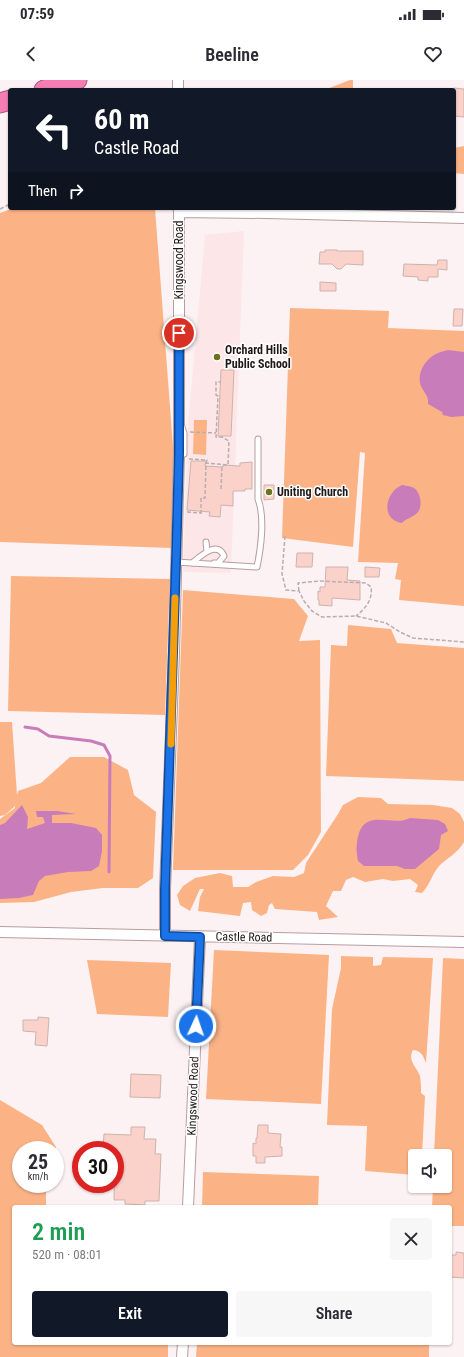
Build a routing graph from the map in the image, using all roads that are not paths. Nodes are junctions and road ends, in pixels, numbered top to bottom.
1 (77, 80) edge
2 (51, 88) edge
3 (179, 210) edge
4 (464, 218) edge
5 (258, 439) dead end
6 (206, 542) dead end
7 (207, 551) junction
8 (176, 562) junction
9 (192, 563) junction
10 (209, 564) junction
11 (0, 932) edge
12 (165, 936) junction
13 (200, 937) junction
14 (464, 942) edge
15 (188, 1205) edge
16 (183, 1345) edge
17 (182, 1357) edge

1 - 2 highway
3 - 4 street
3 - 8 street, Kingswood Road
5 - 10 lane
6 - 7 lane
7 - 9 lane
7 - 10 lane
8 - 9 lane
8 - 12 street, Kingswood Road
9 - 10 lane
11 - 12 street, Castle Road
12 - 13 street, Castle Road
13 - 14 street, Castle Road
13 - 15 street, Kingswood Road
16 - 17 street

